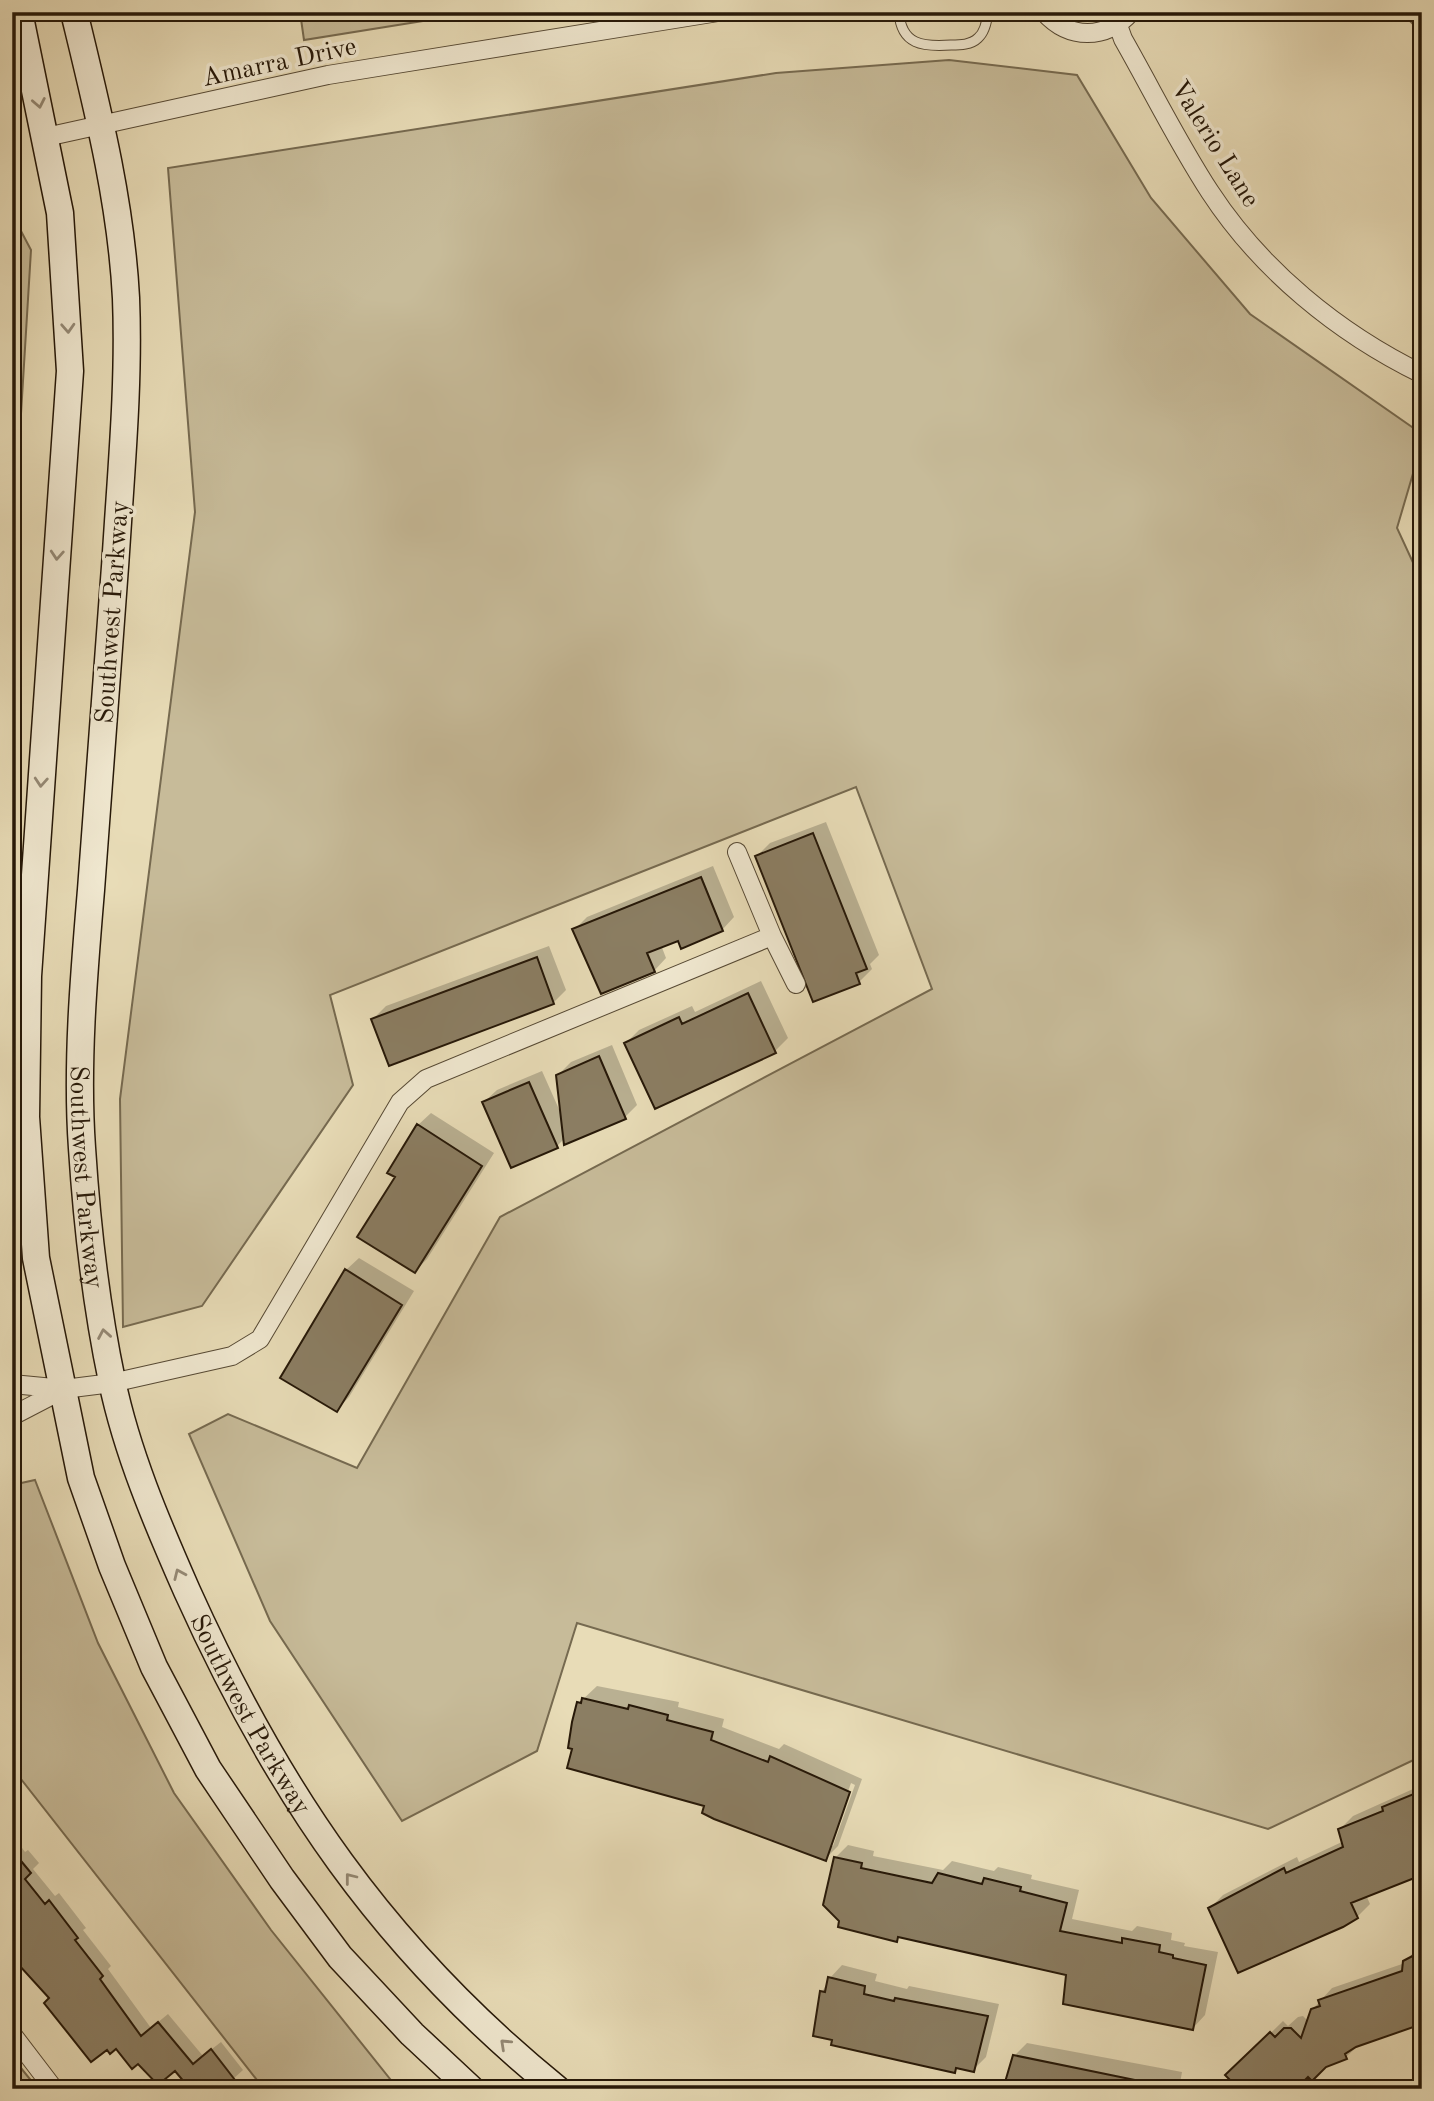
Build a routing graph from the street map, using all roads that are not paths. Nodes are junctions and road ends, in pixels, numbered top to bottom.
1 (19, 12) edge
2 (74, 12) edge
3 (718, 12) edge
4 (899, 12) edge
5 (988, 12) edge
6 (1044, 12) edge
7 (1125, 19) edge
8 (102, 126) junction
9 (46, 137) junction
10 (1422, 374) edge
11 (737, 852) dead end
12 (772, 936) junction
13 (796, 984) dead end
14 (112, 1383) junction
15 (12, 1384) edge
16 (64, 1389) junction
17 (12, 1416) edge
18 (12, 2034) edge
19 (54, 2089) edge
20 (471, 2089) edge
21 (557, 2089) edge

1 -> 9 main road, Southwest Parkway
2 - 8 main road, Southwest Parkway
3 - 8 street, Amarra Drive
4 - 5 lane
6 - 7 street
7 - 10 street, Valerio Lane
8 - 9 street
14 -> 8 main road, Southwest Parkway
9 -> 16 main road, Southwest Parkway
11 - 12 street
12 - 13 street
12 - 14 street
14 - 16 street
21 -> 14 main road, Southwest Parkway
15 - 16 street
16 - 17 street
16 - 20 main road, Southwest Parkway
18 - 19 street

